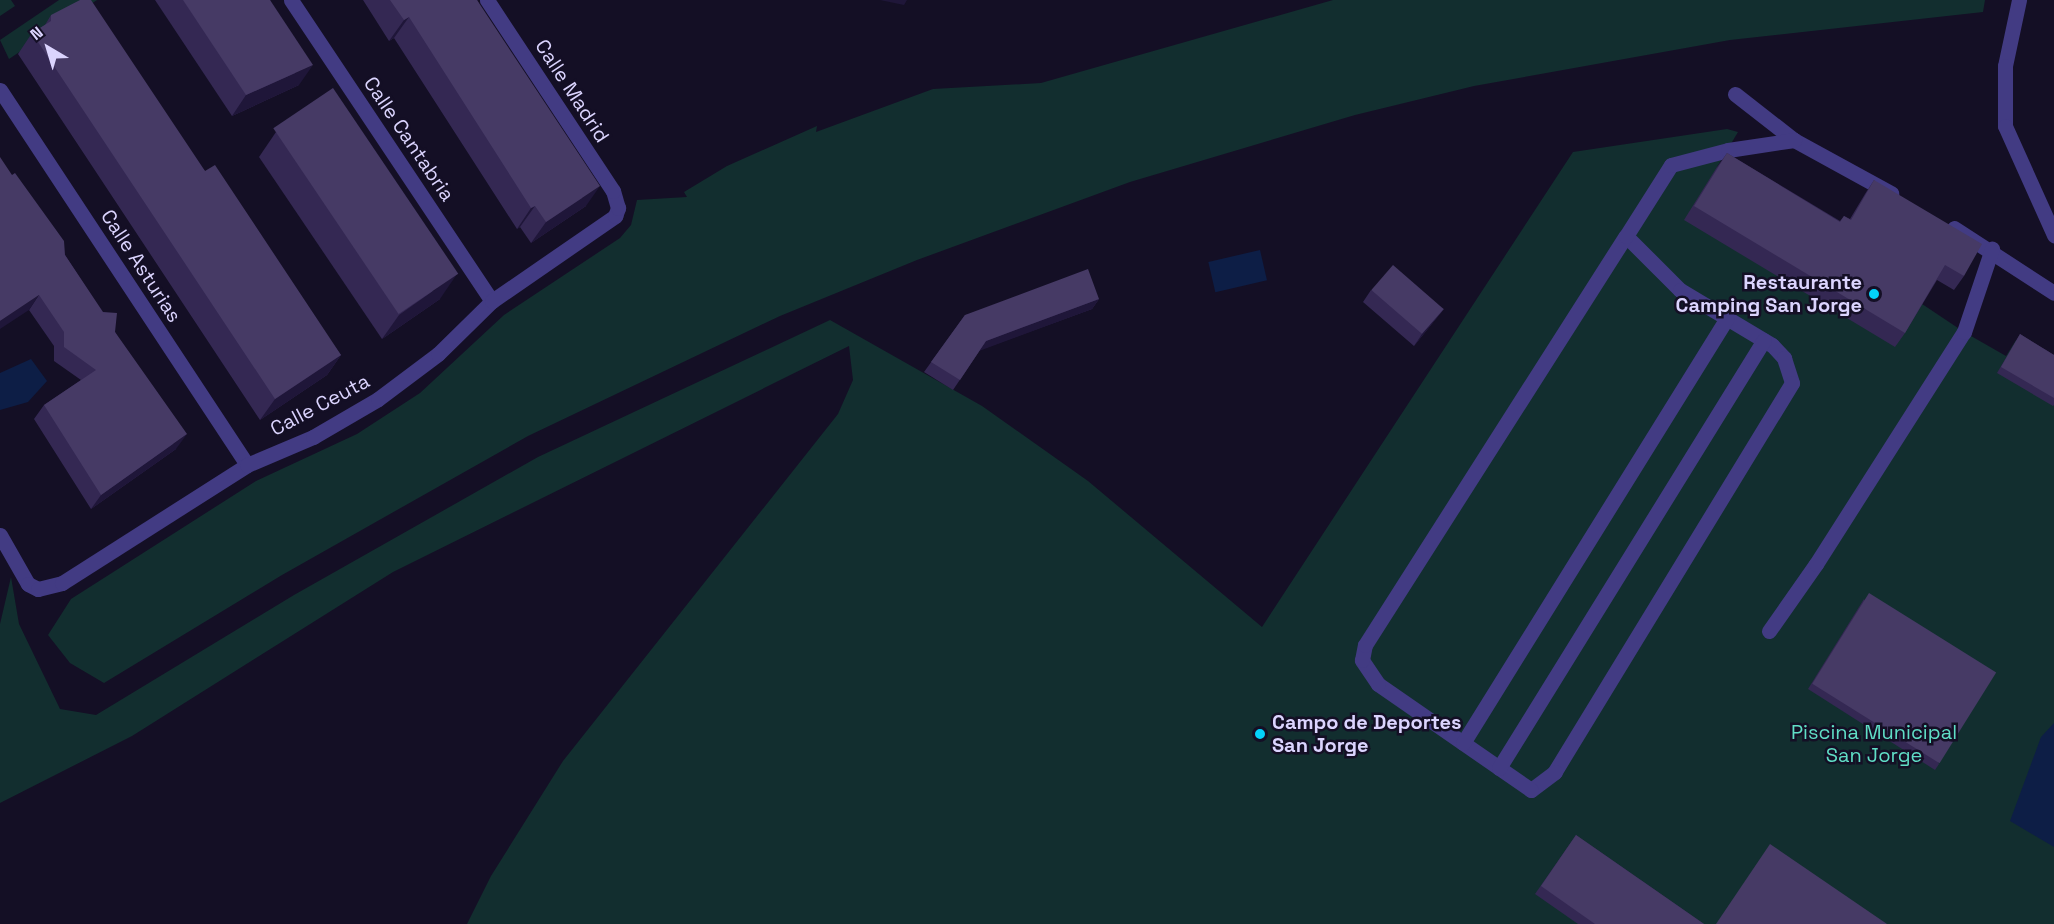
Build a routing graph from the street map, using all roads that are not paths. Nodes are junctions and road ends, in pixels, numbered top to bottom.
1 (291, 0) edge
2 (487, 0) edge
3 (2019, 0) edge
4 (0, 90) edge
5 (1735, 94) dead end
6 (1794, 140) junction
7 (1904, 200) edge
8 (618, 208) joint
9 (1944, 222) edge
10 (2054, 235) edge
11 (1626, 236) junction
12 (1992, 249) junction
13 (2054, 293) edge
14 (492, 301) junction
15 (1726, 318) junction
16 (1764, 340) junction
17 (247, 465) junction
18 (0, 535) edge
19 (1769, 631) dead end
20 (1463, 743) junction
21 (1499, 768) junction

1 - 14 street, Calle Cantabria
2 - 8 street, Calle Madrid
3 - 10 street
4 - 17 street, Calle Asturias
5 - 6 street
6 - 7 street
6 - 11 street
8 - 14 street, Calle Ceuta
9 - 12 street
11 - 15 street
11 - 20 street
12 - 13 street
12 - 19 street
14 - 17 street, Calle Ceuta
15 - 16 street
15 - 20 street
16 - 21 street
16 - 21 street
17 - 18 street, Calle Ceuta
20 - 21 street

